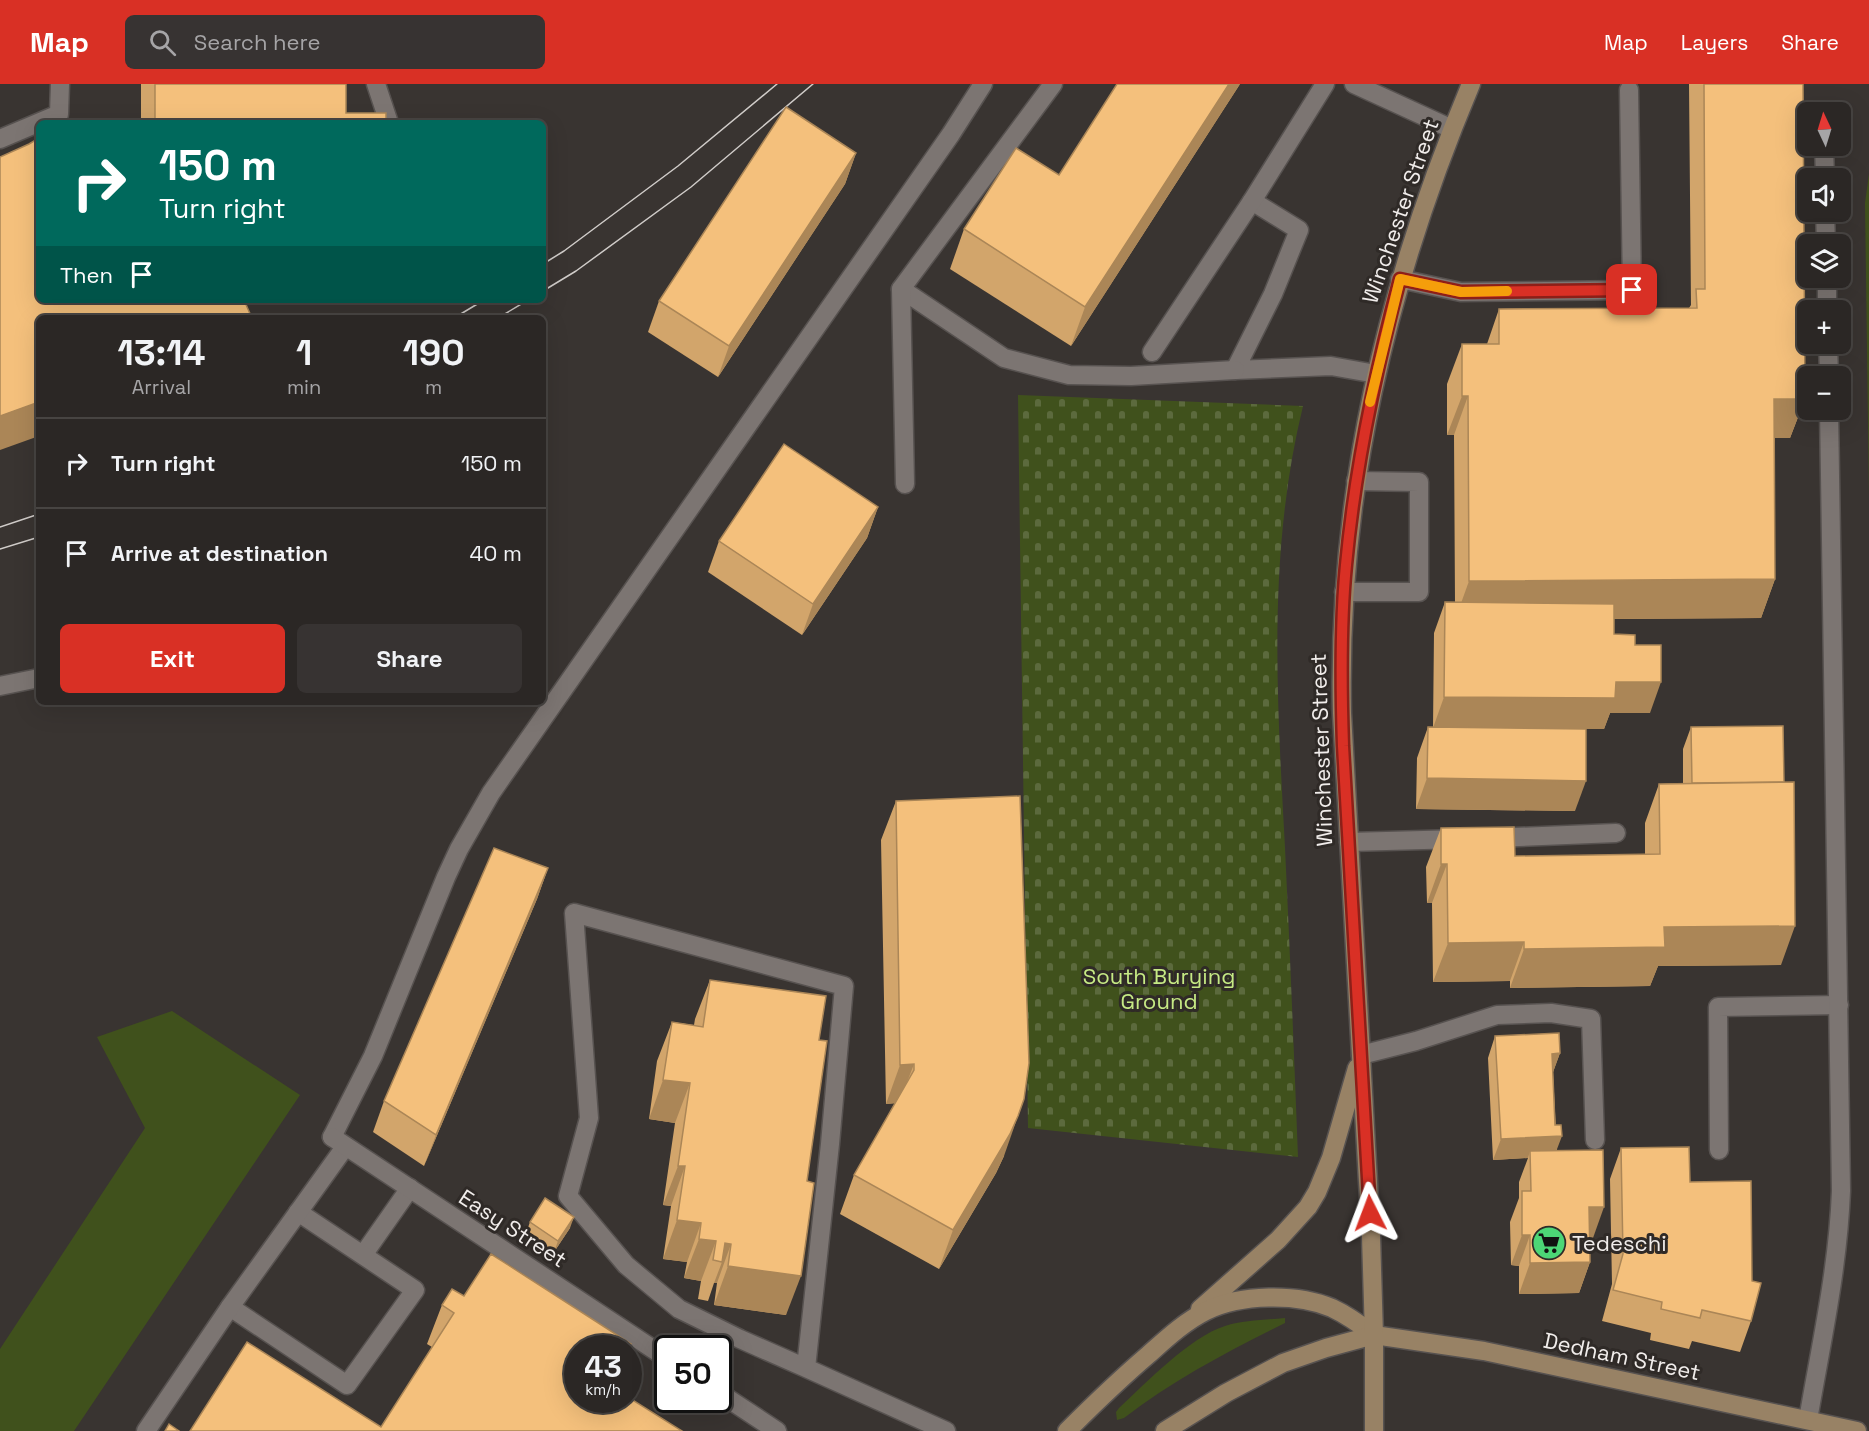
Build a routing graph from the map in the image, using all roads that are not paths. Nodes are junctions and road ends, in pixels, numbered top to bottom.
1 (60, 84) edge
2 (376, 84) edge
3 (983, 84) edge
4 (1053, 84) edge
5 (1325, 84) edge
6 (1354, 84) edge
7 (1471, 84) edge
8 (1629, 90) dead end
9 (45, 120) edge
10 (388, 120) edge
11 (36, 124) edge
12 (1452, 129) junction
13 (0, 139) edge
14 (1252, 201) junction
15 (1400, 279) junction
16 (901, 289) junction
17 (1152, 352) dead end
18 (1235, 370) junction
19 (1376, 374) junction
20 (1830, 420) edge
21 (1356, 481) junction
22 (905, 484) dead end
23 (1344, 592) junction
24 (36, 679) edge
25 (0, 686) edge
26 (1616, 833) dead end
27 (1348, 842) junction
28 (1839, 1005) junction
29 (1361, 1055) junction
30 (1595, 1140) dead end
31 (338, 1142) junction
32 (1719, 1150) dead end
33 (410, 1188) junction
34 (298, 1212) junction
35 (363, 1255) junction
36 (230, 1307) junction
37 (1176, 1330) junction
38 (1374, 1335) junction
39 (654, 1350) edge
40 (806, 1368) junction
41 (732, 1401) edge
42 (1808, 1420) junction
43 (1831, 1428) edge
44 (146, 1431) edge
45 (777, 1431) edge
46 (946, 1431) edge
47 (1067, 1431) edge
48 (1166, 1431) edge
49 (1374, 1431) edge
50 (1857, 1431) edge

1 - 9 street
2 - 10 street
3 - 31 street
4 - 16 street
5 - 14 street
6 - 12 street
7 - 12 main road, Winchester Street
8 - 15 street
11 - 13 street
12 - 15 main road, Winchester Street
14 - 17 street
14 - 18 street
15 - 19 main road, Winchester Street
16 - 18 street
16 - 22 street
18 - 19 street
19 - 21 main road, Winchester Street
20 - 28 street
21 - 23 main road, Winchester Street
21 - 23 street
23 - 27 main road, Winchester Street
24 - 25 street
26 - 27 street
27 - 29 main road, Winchester Street
28 - 32 street
28 - 42 street
29 - 30 street
29 - 37 main road
29 - 38 main road, Winchester Street
31 - 33 street, Easy Street
31 - 34 street
33 - 35 street
33 - 39 street, Easy Street
34 - 35 street
34 - 36 street
35 - 36 street
36 - 44 street
37 - 38 main road
37 - 47 main road
38 - 42 main road, Dedham Street
38 - 48 main road
38 - 49 main road, Winchester Street
40 - 40 street
40 - 46 street
41 - 45 street
42 - 43 main road, Dedham Street
43 - 50 main road, Dedham Street

